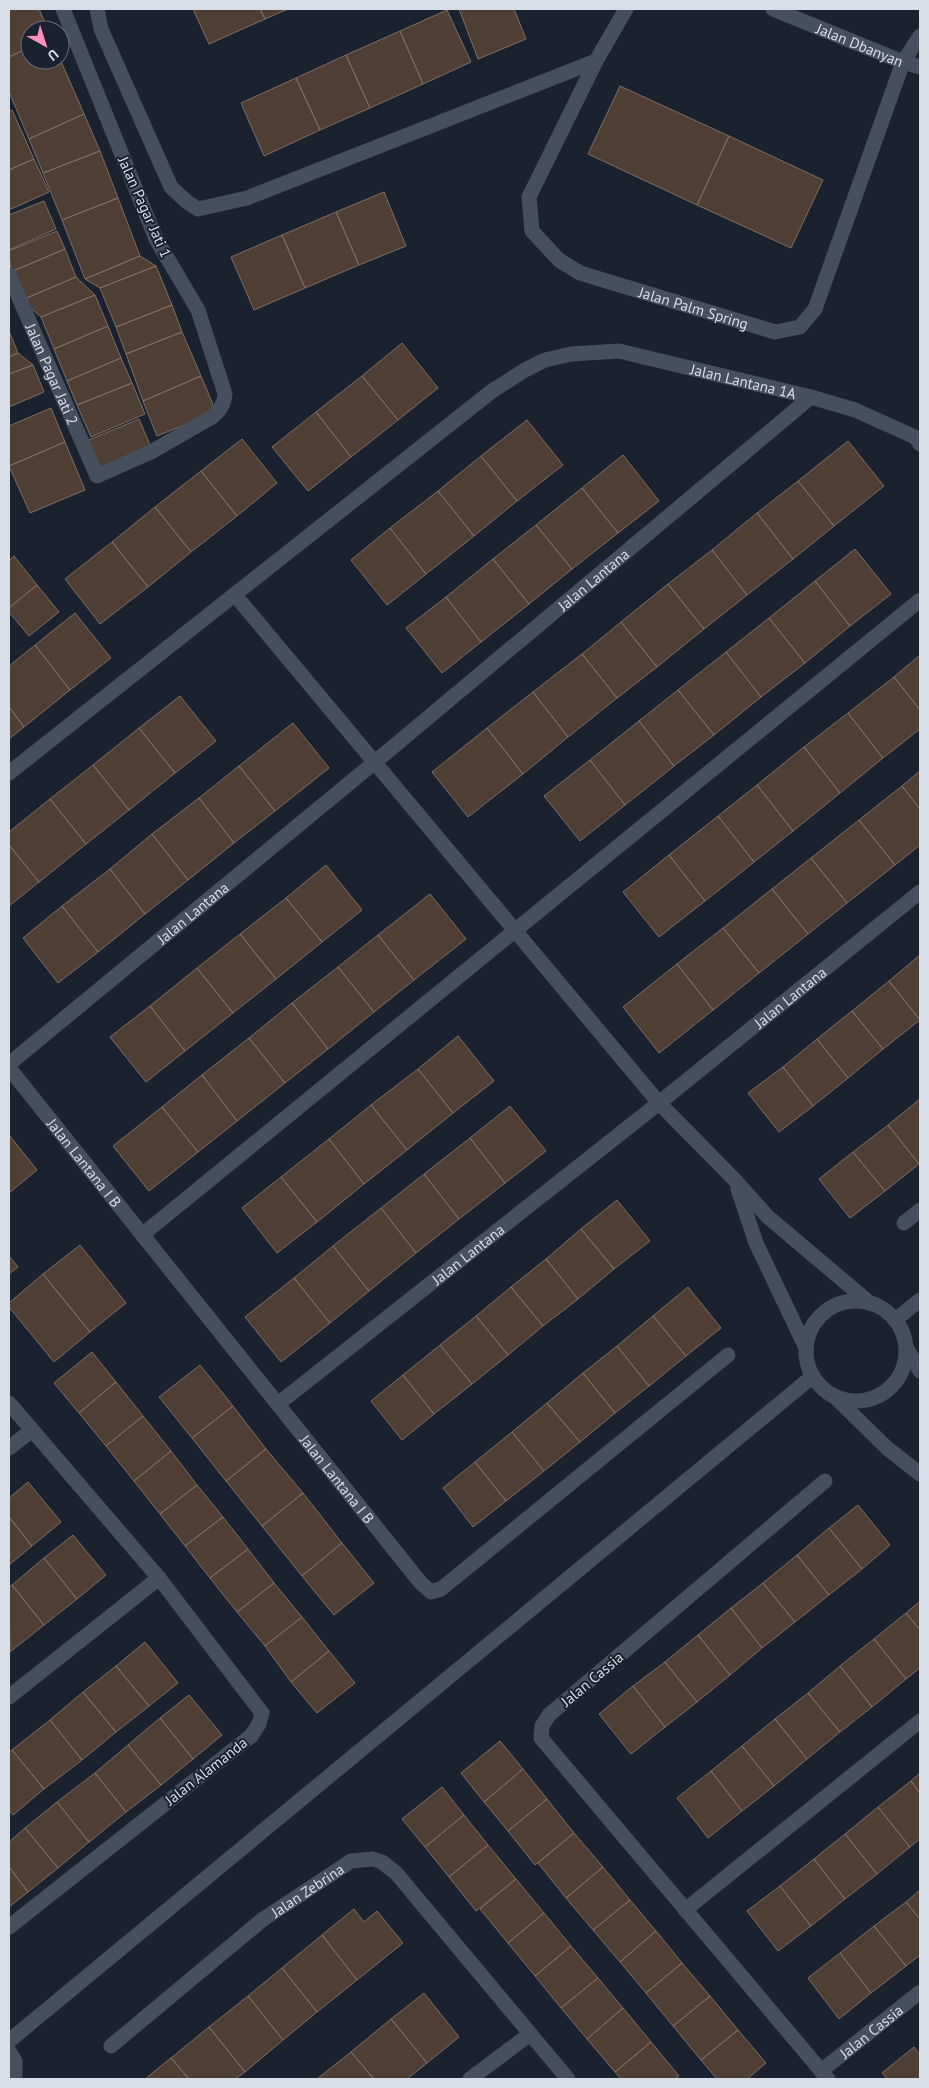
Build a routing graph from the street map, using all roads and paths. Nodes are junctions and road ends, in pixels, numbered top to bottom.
1 (63, 9) edge
2 (97, 9) edge
3 (626, 9) edge
4 (773, 9) edge
5 (920, 36) edge
6 (596, 61) junction
7 (903, 62) junction
8 (920, 67) edge
9 (9, 275) edge
10 (811, 397) junction
11 (920, 444) edge
12 (94, 474) joint
13 (235, 595) junction
14 (920, 600) edge
15 (375, 762) junction
16 (9, 773) edge
17 (920, 892) edge
18 (515, 929) junction
19 (9, 1064) edge
20 (9, 1068) edge
21 (659, 1104) junction
22 (736, 1183) junction
23 (920, 1210) edge
24 (904, 1223) dead end
25 (142, 1235) junction
26 (920, 1300) edge
27 (871, 1304) junction
28 (895, 1320) junction
29 (906, 1347) junction
30 (806, 1348) junction
31 (728, 1355) dead end
32 (920, 1371) edge
33 (813, 1376) junction
34 (834, 1396) junction
35 (9, 1403) edge
36 (278, 1404) junction
37 (31, 1430) junction
38 (9, 1448) edge
39 (920, 1474) edge
40 (825, 1482) dead end
41 (159, 1578) junction
42 (9, 1697) edge
43 (920, 1721) edge
44 (685, 1910) junction
45 (9, 1927) edge
46 (920, 1992) edge
47 (530, 2034) junction
48 (9, 2041) edge
49 (111, 2046) dead end
50 (12, 2056) edge
51 (825, 2075) edge
52 (15, 2079) edge
53 (25, 2079) edge
54 (470, 2079) edge
55 (568, 2079) edge

1 - 12 street, Jalan Pagar Jati 1
2 - 6 street
3 - 6 street, Jalan Palm Spring
4 - 7 street, Jalan Dbanyan
5 - 7 street, Jalan Palm Spring
6 - 7 street, Jalan Palm Spring
7 - 8 street, Jalan Dbanyan
9 - 12 street, Jalan Pagar Jati 2
10 - 11 street, Jalan Lantana 1A
10 - 13 street, Jalan Lantana 1A
10 - 15 street, Jalan Lantana
13 - 15 street
13 - 16 street
14 - 18 street
15 - 18 street
15 - 19 street, Jalan Lantana
17 - 21 street, Jalan Lantana
18 - 21 street
18 - 25 street
20 - 25 street, Jalan Lantana I B
21 - 22 street
21 - 36 street, Jalan Lantana
22 - 27 street
22 - 30 street
23 - 24 street
25 - 36 street, Jalan Lantana I B
26 - 28 street
27 - 28 street
27 - 30 street
28 - 29 street
29 - 32 street
29 - 34 street
30 - 33 street
31 - 36 street, Jalan Lantana I B
33 - 34 street
33 - 48 street
34 - 39 street
35 - 37 street, Jalan Alamanda
37 - 38 street
37 - 41 street, Jalan Alamanda
40 - 44 street, Jalan Cassia
41 - 42 street
41 - 45 street, Jalan Alamanda
43 - 44 street
44 - 51 street, Jalan Cassia
46 - 51 street, Jalan Cassia
47 - 49 street, Jalan Zebrina
47 - 54 street
47 - 55 street, Jalan Zebrina
50 - 52 street
50 - 53 street

